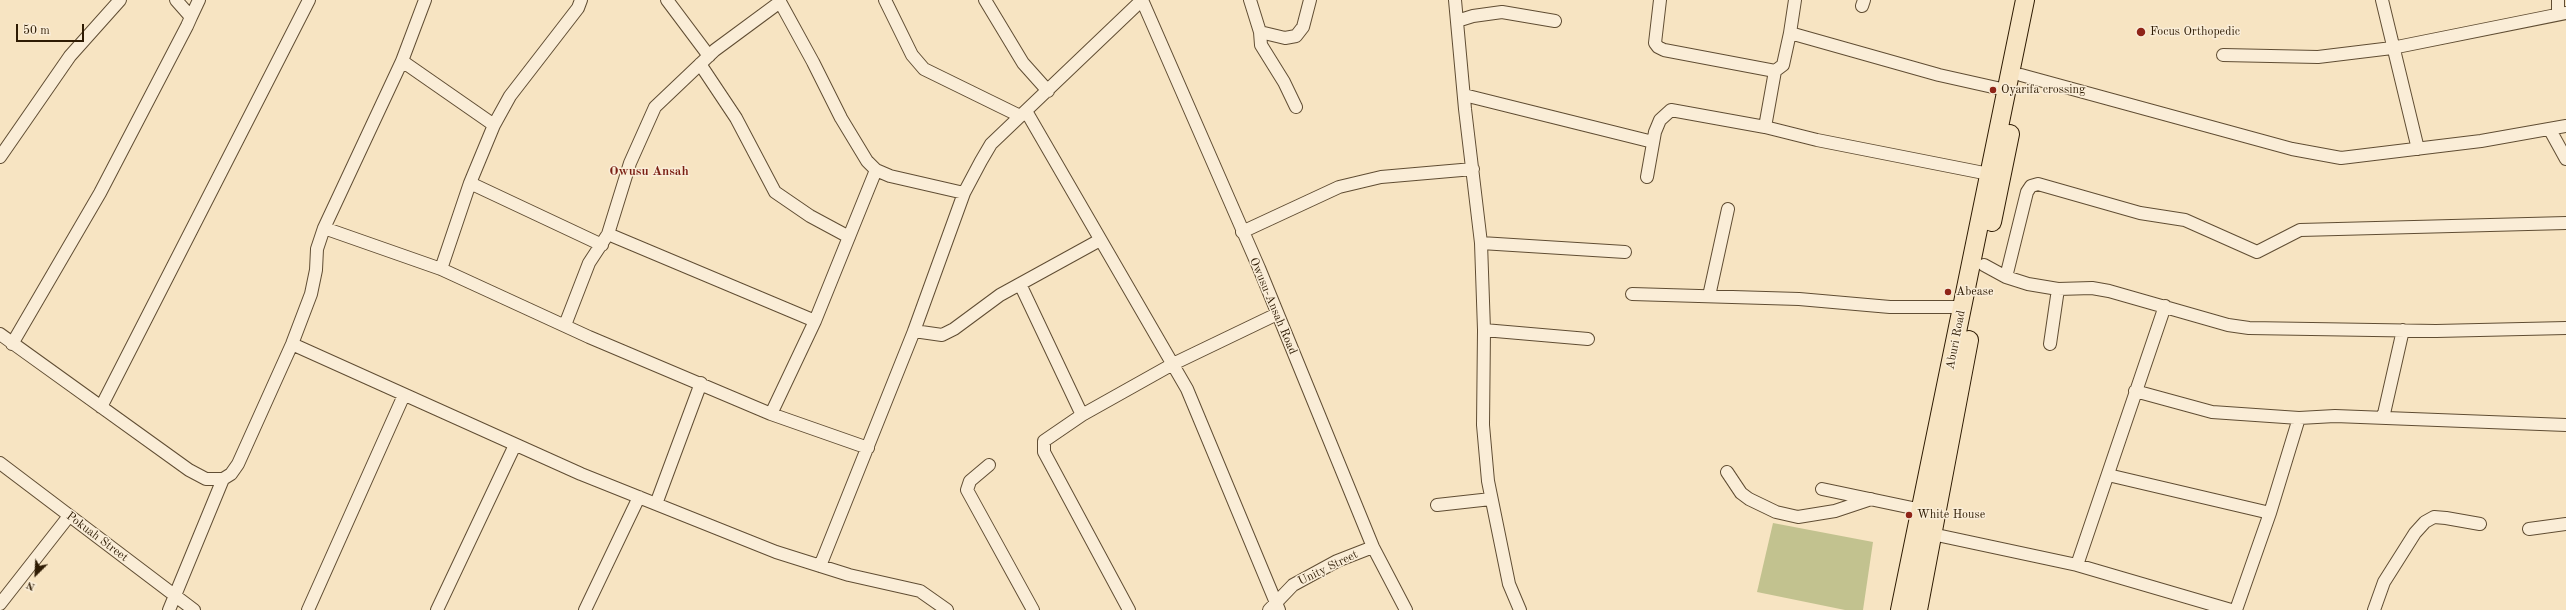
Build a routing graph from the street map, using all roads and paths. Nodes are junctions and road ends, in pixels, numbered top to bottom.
1 (120, 0) edge
2 (176, 0) edge
3 (199, 0) edge
4 (309, 0) edge
5 (425, 0) edge
6 (581, 0) edge
7 (667, 0) edge
8 (884, 0) edge
9 (985, 0) edge
10 (1142, 0) edge
11 (1250, 0) edge
12 (1310, 0) edge
13 (1455, 0) edge
14 (1660, 0) edge
15 (1795, 0) edge
16 (2025, 0) edge
17 (2037, 0) edge
18 (2382, 0) edge
19 (2558, 0) edge
20 (779, 1) edge
21 (2562, 13) edge
22 (191, 17) junction
23 (1457, 21) junction
24 (1555, 21) dead end
25 (1260, 32) junction
26 (1790, 33) junction
27 (2392, 48) junction
28 (2223, 55) dead end
29 (705, 60) junction
30 (402, 61) junction
31 (1775, 71) junction
32 (2021, 75) junction
33 (2006, 90) junction
34 (1048, 91) junction
35 (1464, 95) junction
36 (1296, 107) dead end
37 (1023, 114) junction
38 (494, 125) junction
39 (2566, 126) edge
40 (1765, 127) junction
41 (2550, 130) junction
42 (1654, 142) junction
43 (2418, 149) junction
44 (0, 157) edge
45 (2566, 159) edge
46 (1473, 169) junction
47 (876, 170) junction
48 (1989, 174) junction
49 (1647, 177) dead end
50 (470, 183) junction
51 (964, 193) junction
52 (1728, 208) dead end
53 (2566, 223) edge
54 (324, 228) junction
55 (1242, 232) junction
56 (849, 237) junction
57 (605, 239) junction
58 (1100, 240) junction
59 (1481, 243) junction
60 (1624, 252) dead end
61 (1984, 265) junction
62 (441, 269) junction
63 (2006, 277) junction
64 (1020, 284) junction
65 (2058, 289) junction
66 (1632, 294) dead end
67 (1709, 296) junction
68 (2165, 306) junction
69 (1963, 307) junction
70 (1277, 314) junction
71 (815, 321) junction
72 (565, 325) junction
73 (2566, 328) edge
74 (1484, 330) junction
75 (2403, 330) junction
76 (914, 331) junction
77 (0, 334) edge
78 (1588, 338) dead end
79 (12, 344) junction
80 (292, 344) junction
81 (2050, 344) dead end
82 (1173, 364) junction
83 (701, 383) junction
84 (2135, 391) junction
85 (404, 395) junction
86 (100, 407) junction
87 (771, 414) junction
88 (1082, 415) junction
89 (2299, 418) junction
90 (2383, 418) junction
91 (2566, 425) edge
92 (515, 444) junction
93 (868, 448) junction
94 (0, 463) edge
95 (989, 465) dead end
96 (1727, 472) dead end
97 (2108, 475) junction
98 (223, 479) junction
99 (1822, 489) dead end
100 (639, 497) junction
101 (1492, 499) junction
102 (1872, 499) junction
103 (656, 504) junction
104 (1437, 505) dead end
105 (1922, 510) junction
106 (2270, 514) junction
107 (69, 516) junction
108 (2480, 524) dead end
109 (2566, 524) edge
110 (2529, 529) dead end
111 (1932, 534) junction
112 (1373, 546) junction
113 (2077, 565) junction
114 (820, 566) junction
115 (176, 597) junction
116 (0, 604) edge
117 (1275, 607) edge
118 (169, 610) edge
119 (194, 610) edge
120 (308, 610) edge
121 (436, 610) edge
122 (585, 610) edge
123 (947, 610) edge
124 (1033, 610) edge
125 (1129, 610) edge
126 (1406, 610) edge
127 (1520, 610) edge
128 (1900, 610) edge
129 (1918, 610) edge
130 (2231, 610) edge
131 (2236, 610) edge
132 (2374, 610) edge

1 - 44 street
2 - 22 street
3 - 22 street
4 - 86 street
5 - 30 street
6 - 38 street
7 - 29 street
8 - 37 street
9 - 34 street
10 - 34 street
10 - 55 street, Owusu-Ansah Road
11 - 25 street
12 - 25 street
13 - 23 street
14 - 31 street
15 - 26 street
16 - 33 highway, Aburi Road
17 - 32 highway, Aburi Road
18 - 27 street
19 - 21 street
20 - 29 street
20 - 47 street
21 - 27 street
22 - 79 street
23 - 24 street
23 - 35 street
25 - 36 street
26 - 31 street
26 - 33 street
27 - 28 street
27 - 43 street
29 - 56 street
29 - 57 street
30 - 38 street
30 - 54 street
31 - 40 street
32 - 43 street
32 - 61 highway, Aburi Road
33 - 48 highway, Aburi Road
34 - 37 street
35 - 42 street
35 - 46 street
37 - 51 street
37 - 58 street
38 - 50 street
39 - 41 street
40 - 42 street
40 - 48 street
41 - 43 street
41 - 45 street
42 - 49 street
46 - 55 street
46 - 59 street
47 - 51 street
47 - 56 street
48 - 69 highway, Aburi Road
50 - 57 street
50 - 62 street
51 - 76 street
52 - 67 street
53 - 63 street
54 - 62 street
54 - 80 street
55 - 70 street, Owusu-Ansah Road
56 - 71 street
57 - 71 street
57 - 72 street
58 - 64 street
58 - 82 street
59 - 60 street
59 - 74 street
61 - 63 street
61 - 111 highway, Aburi Road
62 - 72 street
63 - 65 street
64 - 76 street
64 - 88 street
65 - 68 street
65 - 81 street
66 - 67 street
67 - 69 street
68 - 75 street
68 - 84 street
69 - 105 highway, Aburi Road
70 - 82 street
70 - 112 street, Owusu-Ansah Road
71 - 87 street
72 - 83 street
73 - 75 street
74 - 78 street
74 - 101 street
75 - 90 street
76 - 93 street
77 - 79 street
79 - 86 street
80 - 85 street
80 - 98 street
82 - 88 street
82 - 117 street
83 - 87 street
83 - 103 street
84 - 89 street
84 - 97 street
85 - 92 street
85 - 120 street
86 - 98 street
87 - 93 street
88 - 125 street
89 - 90 street
89 - 106 street
90 - 91 street
92 - 100 street
92 - 121 street
93 - 114 street
94 - 107 street, Pokuah Street
95 - 124 street
96 - 102 street
97 - 106 street
97 - 113 street
98 - 115 street
99 - 102 street
100 - 103 street
100 - 122 street
101 - 104 street
101 - 127 street
102 - 105 street
103 - 114 street
105 - 128 highway, Aburi Road
106 - 131 street
107 - 115 street, Pokuah Street
107 - 116 street
108 - 132 street
109 - 110 street
111 - 113 street
111 - 129 highway, Aburi Road
112 - 117 street, Unity Street
112 - 126 street, Owusu-Ansah Road
113 - 130 street
114 - 123 street
115 - 118 street
115 - 119 street, Pokuah Street

